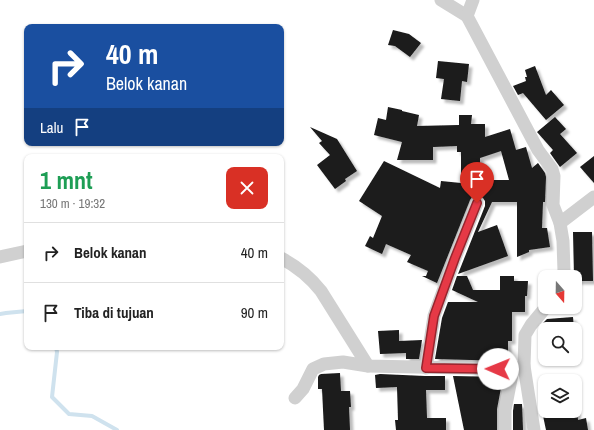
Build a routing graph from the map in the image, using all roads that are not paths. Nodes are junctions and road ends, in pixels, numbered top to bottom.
1 (441, 0) edge
2 (474, 0) edge
3 (467, 16) junction
4 (594, 197) edge
5 (477, 203) dead end
6 (560, 223) junction
7 (24, 252) edge
8 (0, 257) edge
9 (284, 260) edge
10 (564, 270) edge
11 (540, 314) edge
12 (368, 366) junction
13 (426, 368) junction
14 (518, 368) junction
15 (295, 398) dead end
16 (505, 430) edge
17 (534, 430) edge

1 - 3 street
2 - 3 street
3 - 6 street
4 - 6 street
5 - 13 street
6 - 10 street
7 - 8 street
9 - 12 street
11 - 14 street
12 - 13 street
12 - 15 street
13 - 14 street
14 - 16 street
14 - 17 street

